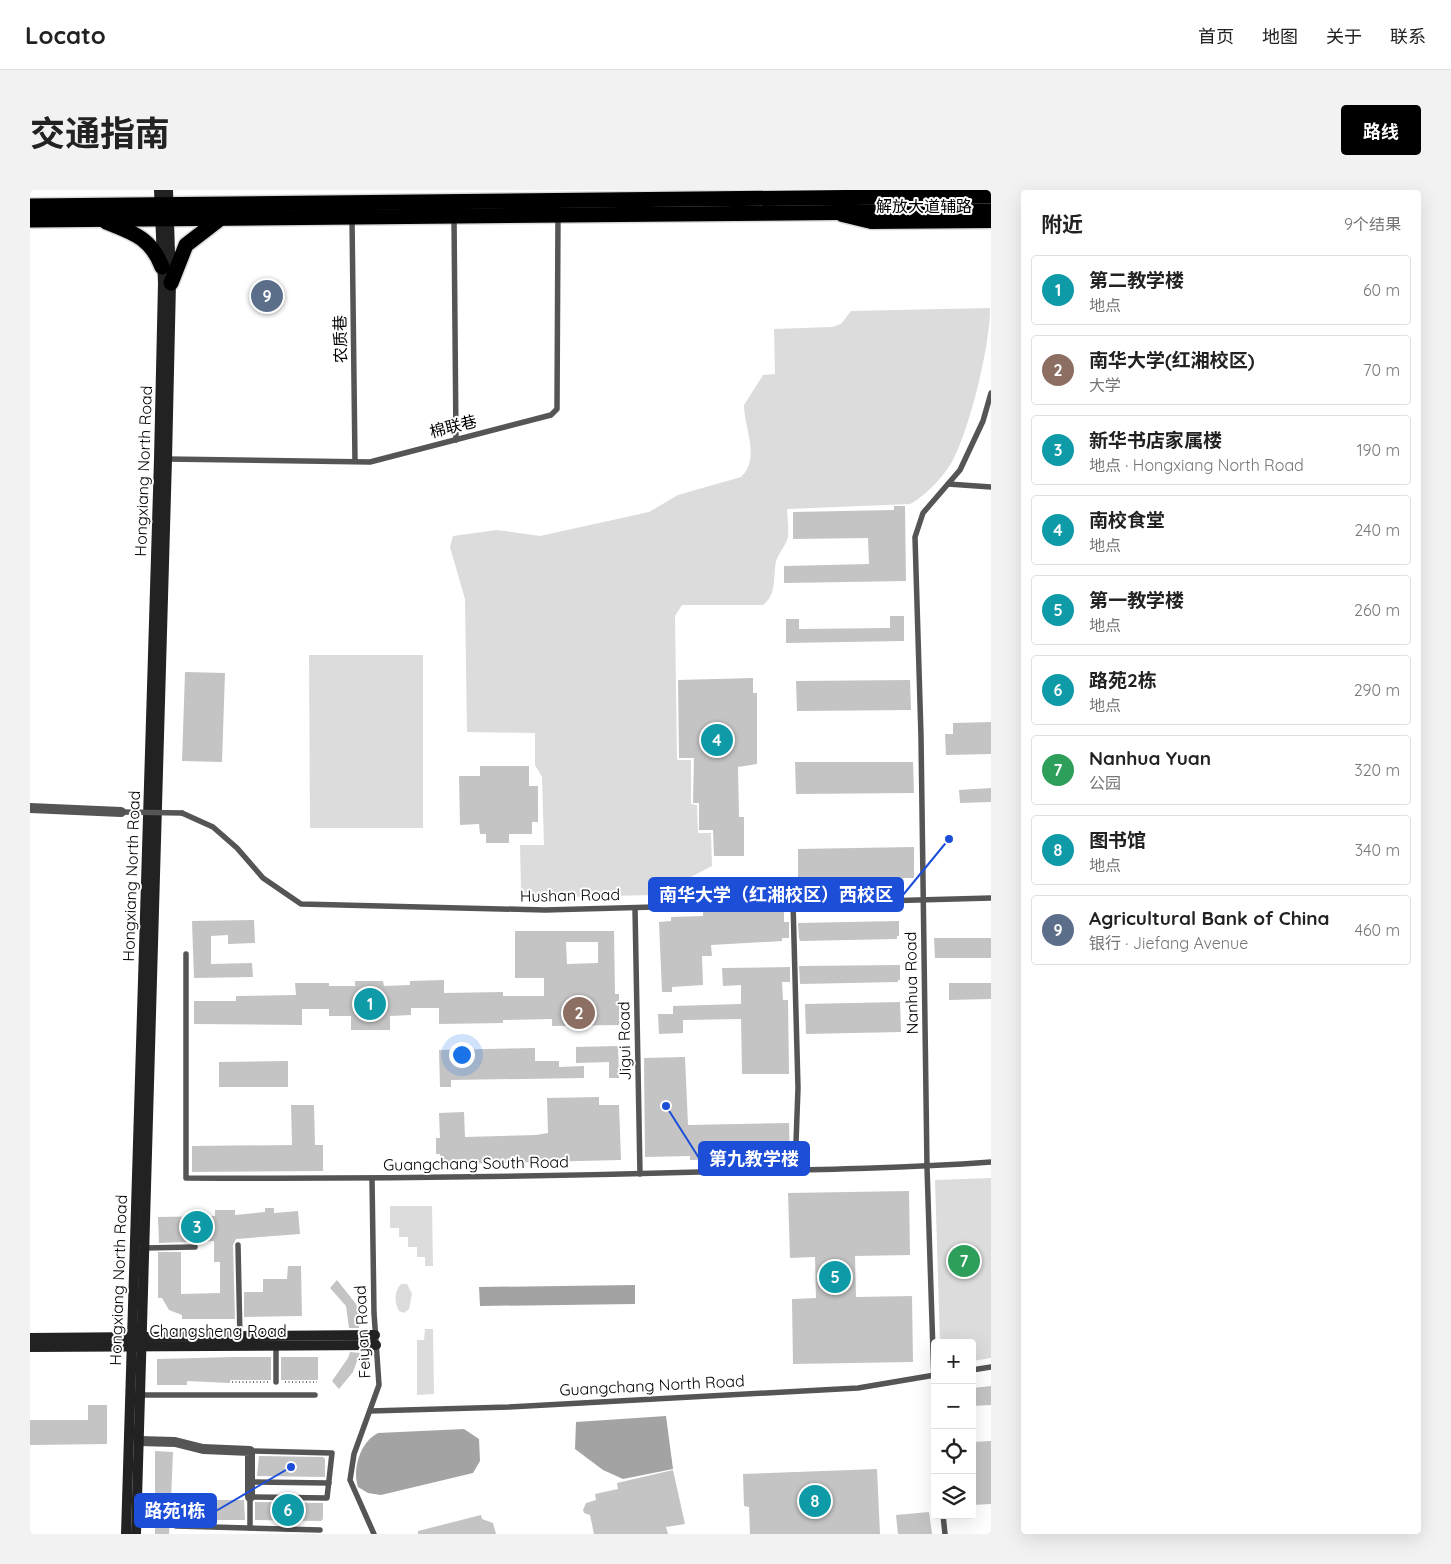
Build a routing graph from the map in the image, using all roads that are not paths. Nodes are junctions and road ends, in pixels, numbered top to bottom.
1 (923, 190) edge
2 (902, 196) junction
3 (991, 196) edge
4 (164, 204) edge
5 (30, 206) edge
6 (991, 211) edge
7 (828, 212) junction
8 (558, 215) junction
9 (352, 216) junction
10 (454, 216) junction
11 (221, 218) junction
12 (98, 219) junction
13 (30, 220) edge
14 (991, 222) edge
15 (162, 267) junction
16 (171, 284) junction
17 (991, 393) edge
18 (456, 440) junction
19 (163, 459) junction
20 (355, 461) junction
21 (948, 484) junction
22 (991, 487) edge
23 (30, 808) edge
24 (121, 812) joint
25 (991, 898) edge
26 (923, 900) junction
27 (793, 902) junction
28 (635, 908) junction
29 (186, 954) dead end
30 (991, 1162) edge
31 (927, 1167) junction
32 (795, 1170) junction
33 (640, 1174) junction
34 (372, 1178) junction
35 (238, 1245) dead end
36 (196, 1247) dead end
37 (144, 1248) junction
38 (30, 1338) edge
39 (933, 1339) edge
40 (376, 1340) junction
41 (240, 1341) junction
42 (276, 1341) junction
43 (136, 1342) junction
44 (30, 1348) edge
45 (991, 1367) edge
46 (976, 1369) edge
47 (931, 1376) edge
48 (276, 1382) dead end
49 (315, 1394) dead end
50 (140, 1395) junction
51 (370, 1410) junction
52 (139, 1441) junction
53 (250, 1451) junction
54 (248, 1482) junction
55 (328, 1483) junction
56 (250, 1497) junction
57 (943, 1519) edge
58 (176, 1526) dead end
59 (250, 1528) junction
60 (320, 1530) dead end
61 (126, 1534) edge
62 (136, 1534) edge
63 (374, 1534) edge
64 (945, 1534) edge

1 - 2 main road, 解放大道辅路
2 - 3 highway
2 - 4 highway
4 - 5 highway
4 - 11 highway
4 - 12 highway
4 - 15 main road, Hongxiang North Road
4 - 16 main road, Hongxiang North Road
6 - 7 highway
7 - 8 highway
7 - 14 main road, 解放大道辅路
8 - 10 highway
8 - 18 lane, 棉联巷
9 - 10 highway
9 - 11 highway
9 - 20 lane, 农质巷
10 - 18 lane
11 - 16 highway
12 - 13 highway
12 - 15 highway
15 - 19 main road, Hongxiang North Road
16 - 19 main road, Hongxiang North Road
17 - 21 lane, Nanhua Road
18 - 20 lane, 棉联巷
19 - 20 lane, 棉联巷
19 - 37 main road, Hongxiang North Road
19 - 43 main road, Hongxiang North Road
21 - 22 lane
21 - 26 lane, Nanhua Road
23 - 24 street
24 - 28 lane, Hushan Road, bridge
25 - 26 lane, Hushan Road
26 - 27 lane, Hushan Road
26 - 31 lane, Nanhua Road
27 - 28 lane, Hushan Road
27 - 32 lane
28 - 33 lane, Jigui Road
29 - 34 lane, Guangchang South Road
30 - 31 lane, Guangchang South Road
31 - 32 lane, Guangchang South Road
31 - 39 lane, Nanhua Road
32 - 33 lane, Guangchang South Road
33 - 34 lane, Guangchang South Road
34 - 40 lane, Feiyan Road
35 - 41 lane
36 - 37 lane
37 - 43 main road, Hongxiang North Road
38 - 43 main road, Changsheng Road
40 - 42 main road, Changsheng Road
40 - 51 lane, Feiyan Road
41 - 42 main road, Changsheng Road
41 - 43 main road, Changsheng Road
42 - 48 lane
43 - 44 main road, Changsheng Road
43 - 50 main road, Hongxiang North Road
43 - 61 main road, Hongxiang North Road
45 - 46 lane
47 - 51 lane, Guangchang North Road
49 - 50 lane
50 - 52 main road, Hongxiang North Road
51 - 63 lane, Feiyan Road
52 - 53 street
52 - 62 main road, Hongxiang North Road
53 - 54 street
53 - 55 lane
54 - 55 lane
54 - 56 street
55 - 56 lane
56 - 59 lane
57 - 64 lane
58 - 59 lane
59 - 60 lane

